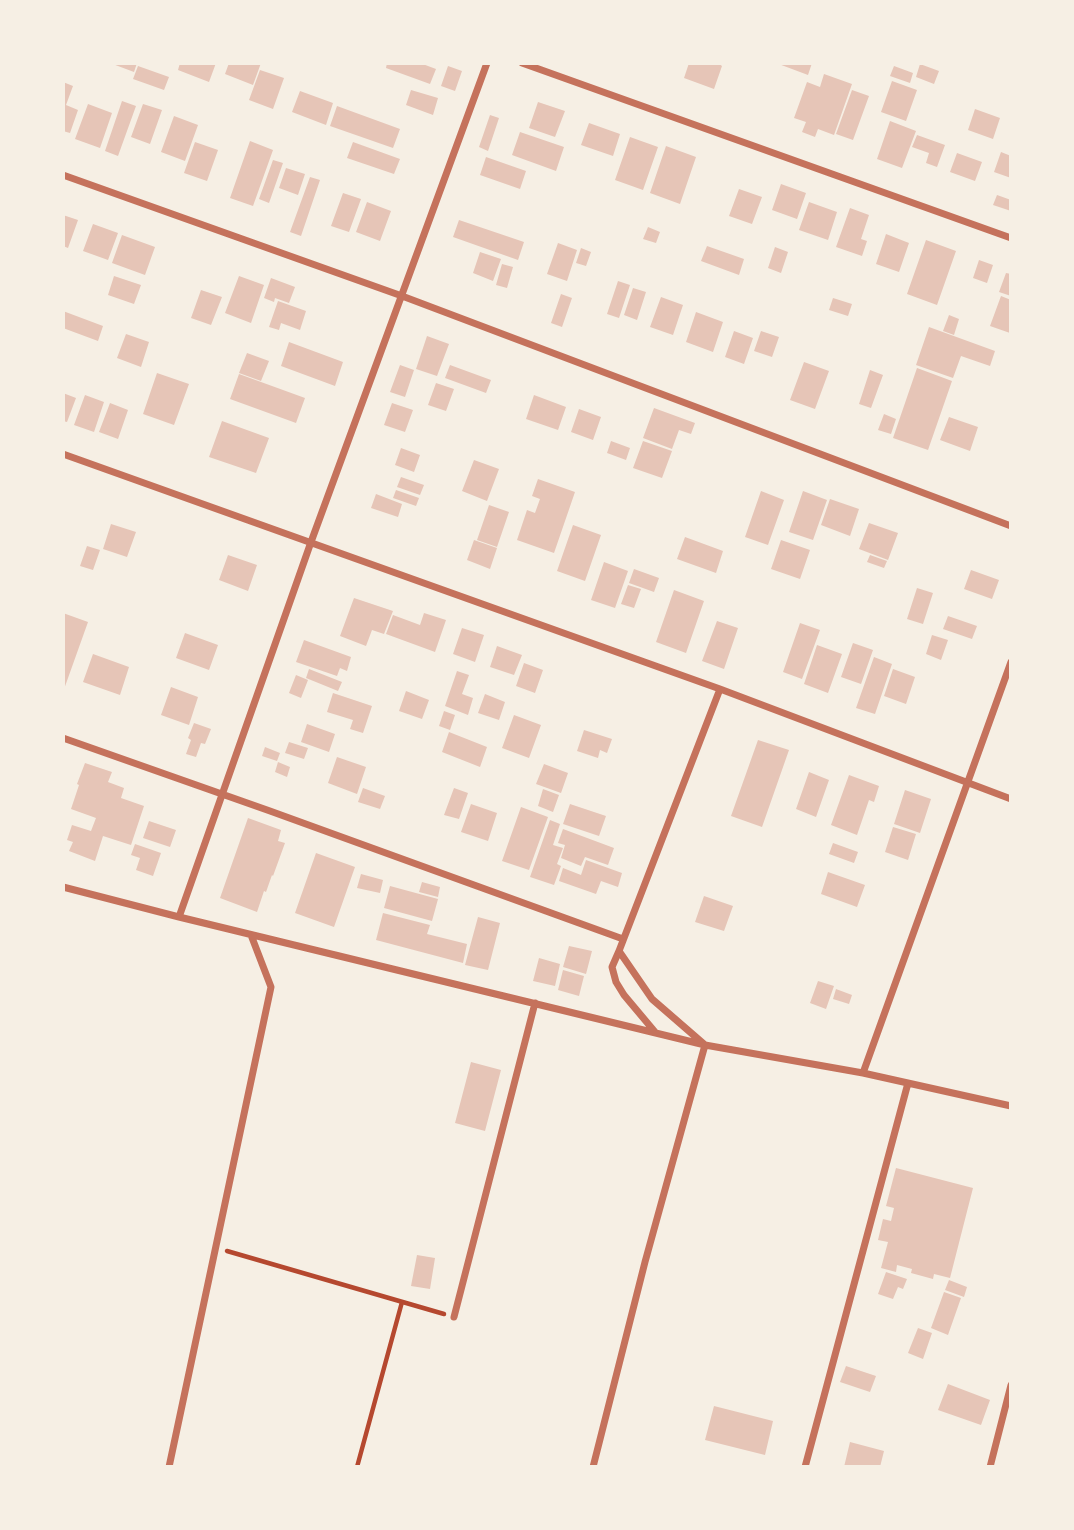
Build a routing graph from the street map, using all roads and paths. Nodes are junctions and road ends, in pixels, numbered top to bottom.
1 (487, 63) edge
2 (522, 63) edge
3 (63, 175) edge
4 (1011, 238) edge
5 (402, 296) junction
6 (63, 454) edge
7 (1011, 526) edge
8 (311, 542) junction
9 (1011, 662) edge
10 (720, 689) junction
11 (63, 738) edge
12 (967, 783) junction
13 (222, 794) junction
14 (1011, 799) edge
15 (63, 887) edge
16 (179, 918) junction
17 (251, 935) junction
18 (623, 939) junction
19 (619, 951) junction
20 (535, 1003) junction
21 (655, 1032) junction
22 (705, 1045) junction
23 (863, 1073) junction
24 (908, 1083) junction
25 (1011, 1106) edge
26 (216, 1248) junction
27 (402, 1302) junction
28 (454, 1317) joint
29 (1011, 1385) edge
30 (169, 1467) edge
31 (357, 1467) edge
32 (593, 1467) edge
33 (804, 1467) edge
34 (990, 1467) edge

1 - 5 street
2 - 4 street
3 - 5 street
5 - 7 street
5 - 8 street
6 - 8 street
8 - 10 street
8 - 13 street
9 - 12 street
10 - 12 street
10 - 18 street
11 - 13 street
12 - 14 street
12 - 23 street
13 - 16 street
13 - 18 street
15 - 16 street
16 - 17 street
17 - 20 street
17 - 26 street
18 - 19 street
19 - 21 street
19 - 22 street
20 - 21 street
20 - 28 street
21 - 22 street
22 - 23 street
22 - 32 street
23 - 24 street
24 - 25 street
24 - 33 street
26 - 27 path
26 - 30 street
27 - 28 path
27 - 31 path
29 - 34 street

